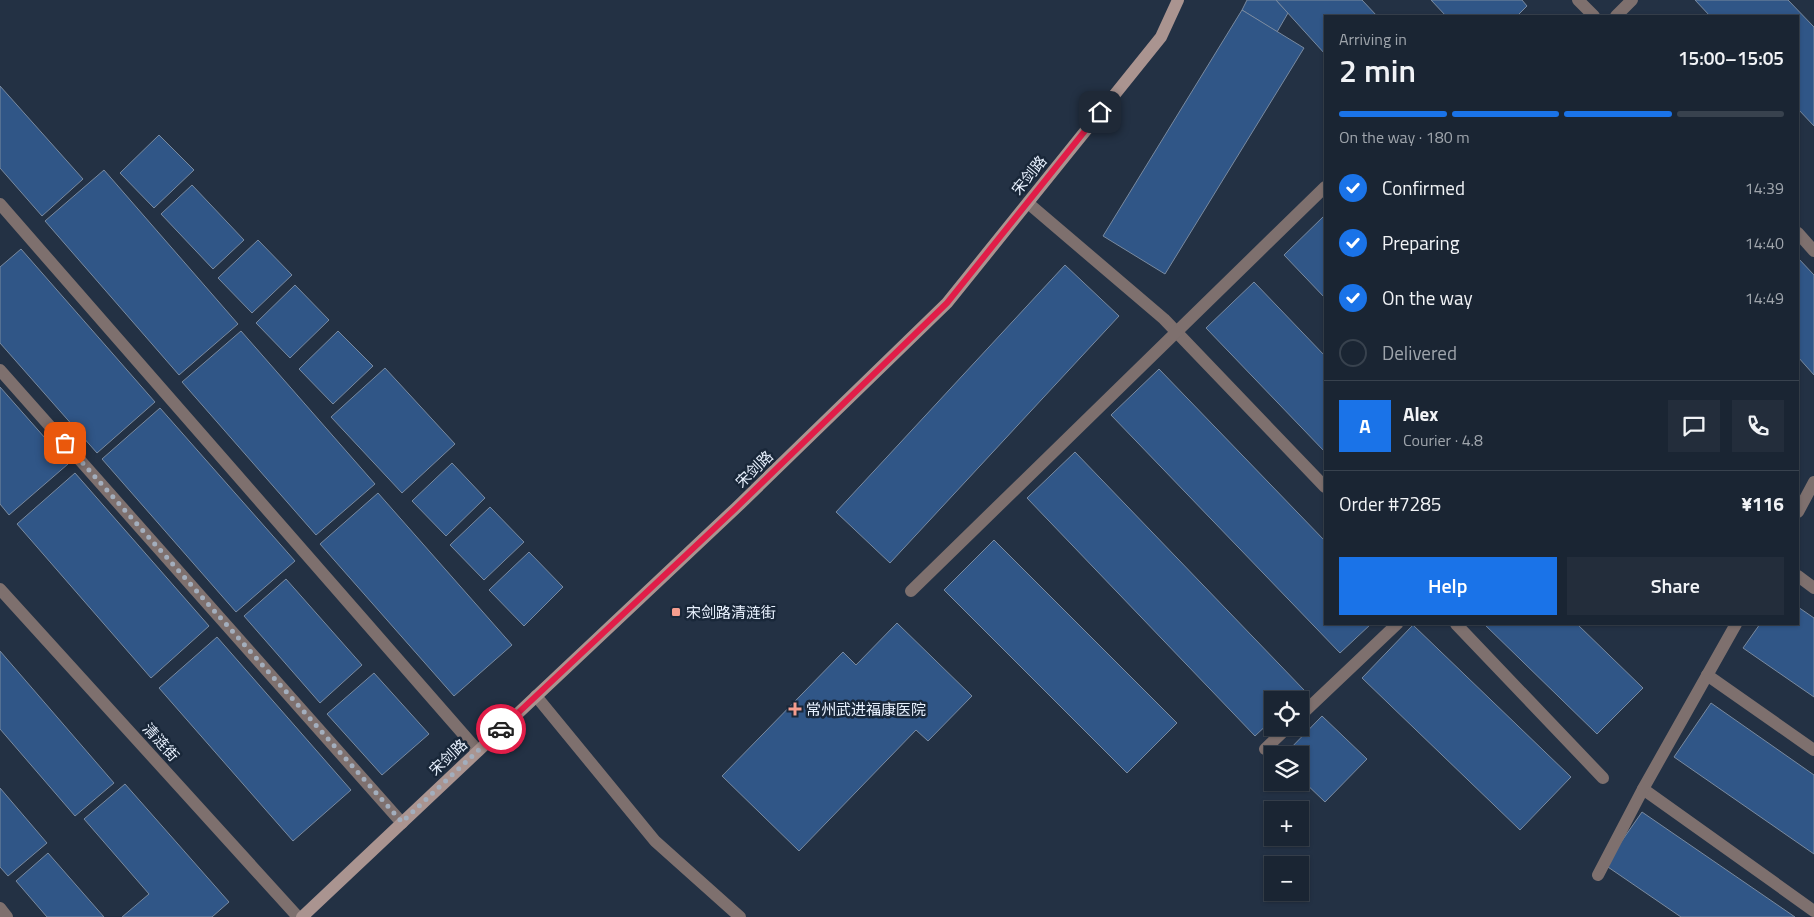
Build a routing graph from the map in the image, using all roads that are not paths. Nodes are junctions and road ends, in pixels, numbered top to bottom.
1 (1178, 0) edge
2 (1578, 0) edge
3 (1632, 0) edge
4 (1593, 15) edge
5 (1617, 15) edge
6 (1324, 188) edge
7 (1028, 203) junction
8 (0, 204) edge
9 (1799, 234) edge
10 (1814, 251) edge
11 (1177, 332) junction
12 (0, 370) edge
13 (1814, 482) edge
14 (1324, 486) edge
15 (1799, 510) edge
16 (1799, 577) edge
17 (1814, 588) edge
18 (0, 589) edge
19 (911, 591) dead end
20 (1396, 625) edge
21 (1457, 625) edge
22 (1735, 625) edge
23 (1707, 675) junction
24 (536, 696) junction
25 (1309, 707) edge
26 (1278, 736) edge
27 (1267, 746) edge
28 (1814, 750) edge
29 (478, 752) junction
30 (1603, 778) dead end
31 (1642, 789) junction
32 (402, 822) junction
33 (1598, 875) dead end
34 (0, 908) edge
35 (1814, 911) edge
36 (8, 917) edge
37 (298, 917) edge
38 (302, 917) edge
39 (740, 917) edge

1 - 7 main road, 宋剑路
2 - 4 street
3 - 5 street
6 - 11 street
7 - 11 street
7 - 24 main road, 宋剑路
8 - 29 street
9 - 10 street
11 - 14 street
11 - 19 street
12 - 32 street
13 - 15 street
16 - 17 street
18 - 37 street, 清涟街
20 - 25 street
21 - 30 street
22 - 23 street
23 - 28 street
23 - 31 street
24 - 29 main road, 宋剑路
24 - 39 street
26 - 27 street
29 - 32 main road, 宋剑路
31 - 33 street
31 - 35 street
32 - 38 main road, 宋剑路
34 - 36 street

